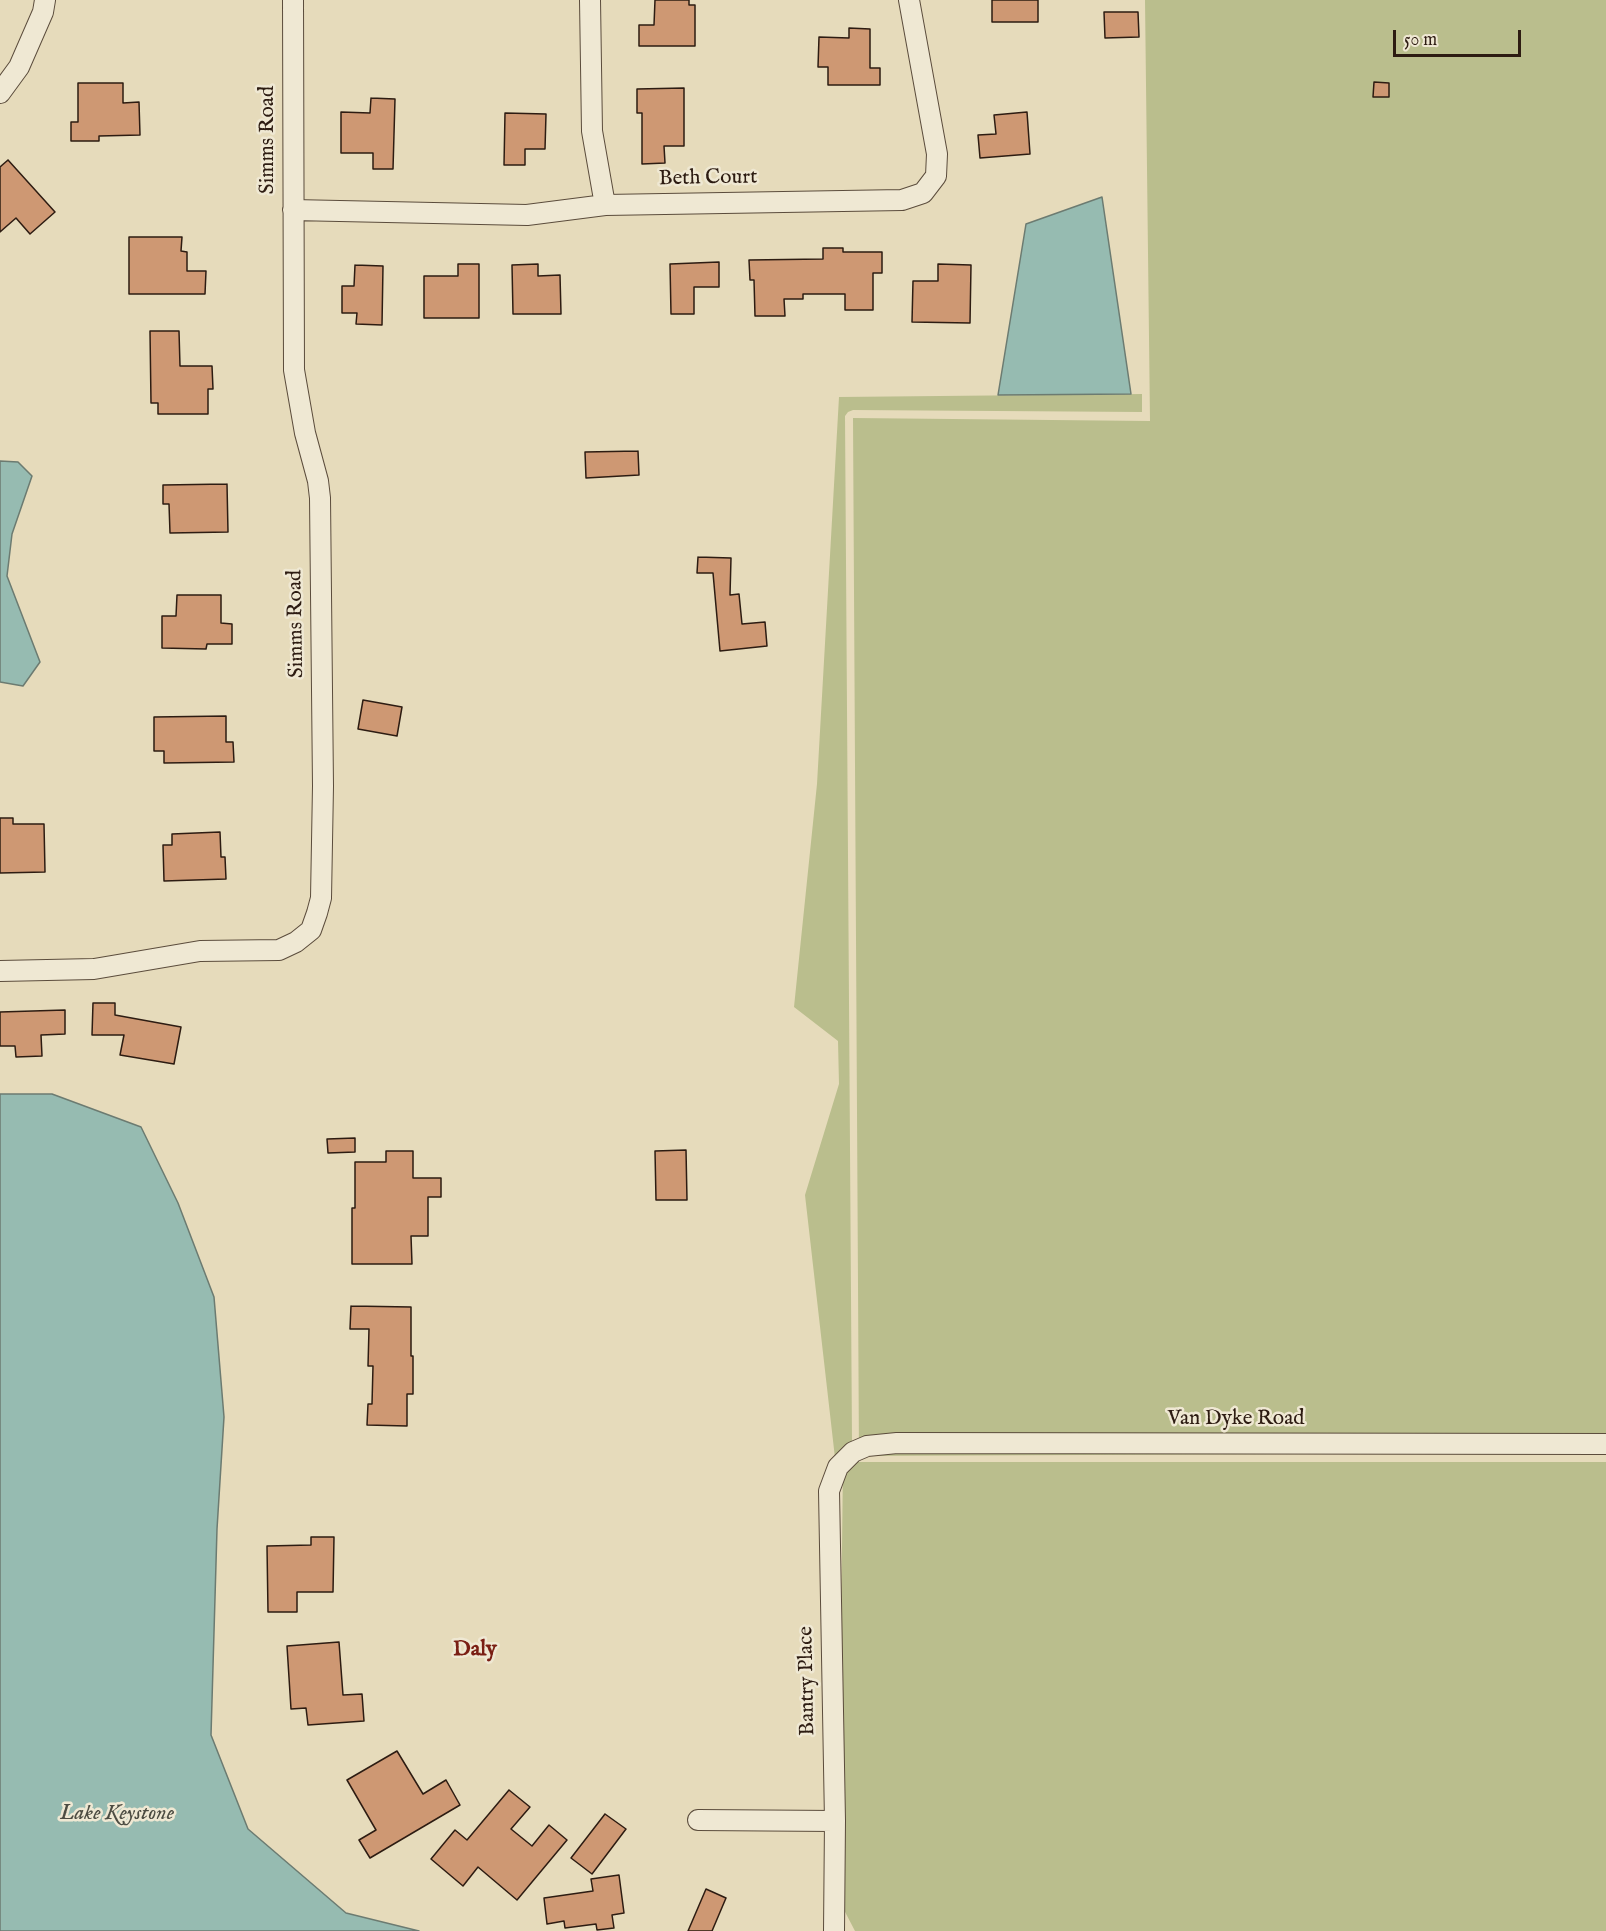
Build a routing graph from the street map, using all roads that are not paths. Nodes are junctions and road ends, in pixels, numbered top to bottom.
1 (45, 0) edge
2 (293, 0) edge
3 (591, 0) edge
4 (909, 0) edge
5 (0, 93) edge
6 (605, 205) junction
7 (293, 210) junction
8 (0, 971) edge
9 (1606, 1444) edge
10 (867, 1446) joint
11 (698, 1820) dead end
12 (835, 1821) junction
13 (834, 1931) edge

1 - 5 street
2 - 7 street, Simms Road
3 - 6 street
4 - 6 street, Beth Court
6 - 7 street, Beth Court
7 - 8 street, Simms Road
9 - 10 street, Van Dyke Road
10 - 12 street, Bantry Place
11 - 12 street
12 - 13 street, Bantry Place

